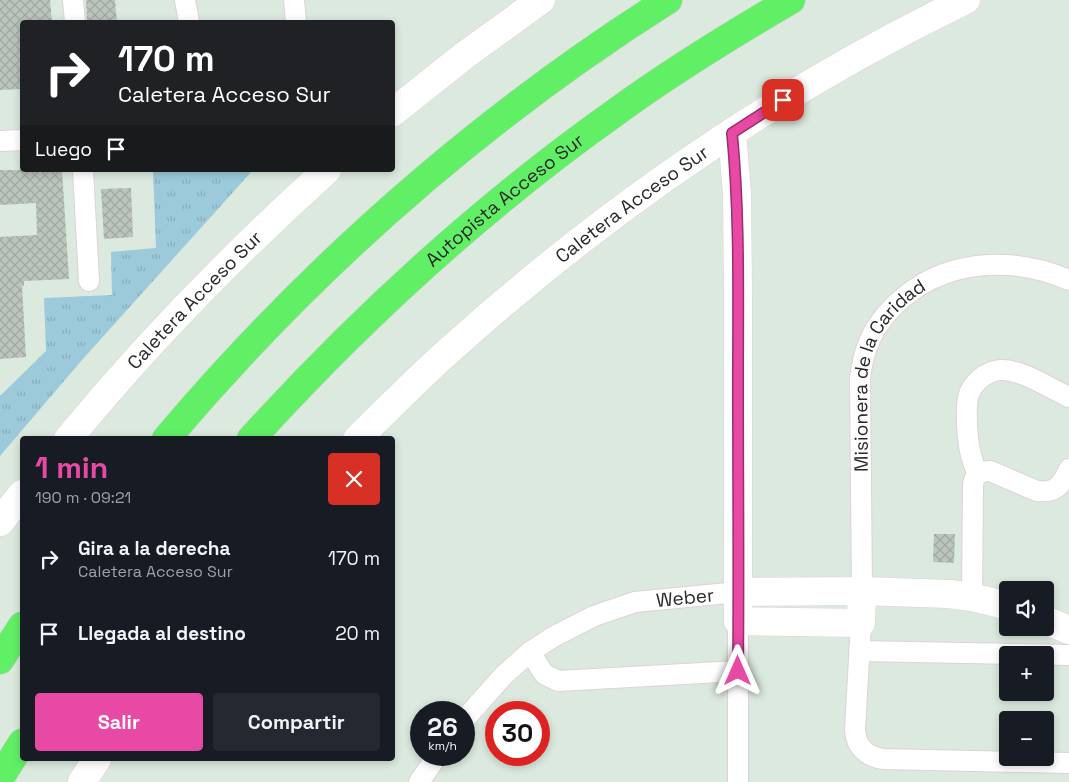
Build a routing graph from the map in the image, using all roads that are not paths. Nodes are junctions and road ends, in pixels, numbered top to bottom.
1 (73, 0) edge
2 (185, 0) edge
3 (294, 0) edge
4 (541, 0) edge
5 (668, 0) edge
6 (791, 0) edge
7 (966, 0) edge
8 (75, 20) edge
9 (189, 20) edge
10 (296, 20) edge
11 (395, 111) edge
12 (732, 133) junction
13 (20, 140) edge
14 (0, 141) edge
15 (83, 172) edge
16 (325, 172) edge
17 (1069, 280) edge
18 (89, 281) dead end
19 (1069, 397) edge
20 (71, 436) edge
21 (169, 436) edge
22 (254, 436) edge
23 (360, 436) edge
24 (1069, 469) edge
25 (978, 474) junction
26 (20, 497) edge
27 (0, 522) edge
28 (862, 591) junction
29 (738, 592) junction
30 (972, 597) junction
31 (999, 604) edge
32 (738, 621) junction
33 (860, 623) junction
34 (1054, 624) edge
35 (20, 629) edge
36 (1069, 630) edge
37 (859, 651) junction
38 (530, 652) junction
39 (1069, 655) edge
40 (0, 660) edge
41 (738, 671) junction
42 (475, 708) edge
43 (20, 746) edge
44 (96, 761) edge
45 (1069, 763) edge
46 (430, 766) edge
47 (0, 778) edge
48 (82, 782) edge
49 (419, 782) edge
50 (738, 782) edge

1 - 8 street
2 - 9 street
3 - 10 street
4 - 11 main road
5 - 21 highway
6 - 22 highway, Autopista Acceso Sur
7 - 12 main road, Caletera Acceso Sur
12 - 23 main road, Caletera Acceso Sur
12 - 29 main road
13 - 14 street
15 - 18 street
16 - 20 main road, Caletera Acceso Sur
17 - 28 street, Misionera de la Caridad
19 - 25 street
24 - 25 street
25 - 30 street
26 - 27 main road
28 - 29 main road, Weber
28 - 30 main road, Weber
28 - 33 main road, Misionera de la Caridad
29 - 32 main road
29 - 38 street, Weber
30 - 31 main road, Weber
32 - 33 main road, Weber
32 - 41 street
33 - 37 street
34 - 36 main road
35 - 40 highway
37 - 39 street
37 - 45 street
38 - 41 street
38 - 42 street, Weber
41 - 50 street
43 - 47 highway
44 - 48 main road
46 - 49 street

